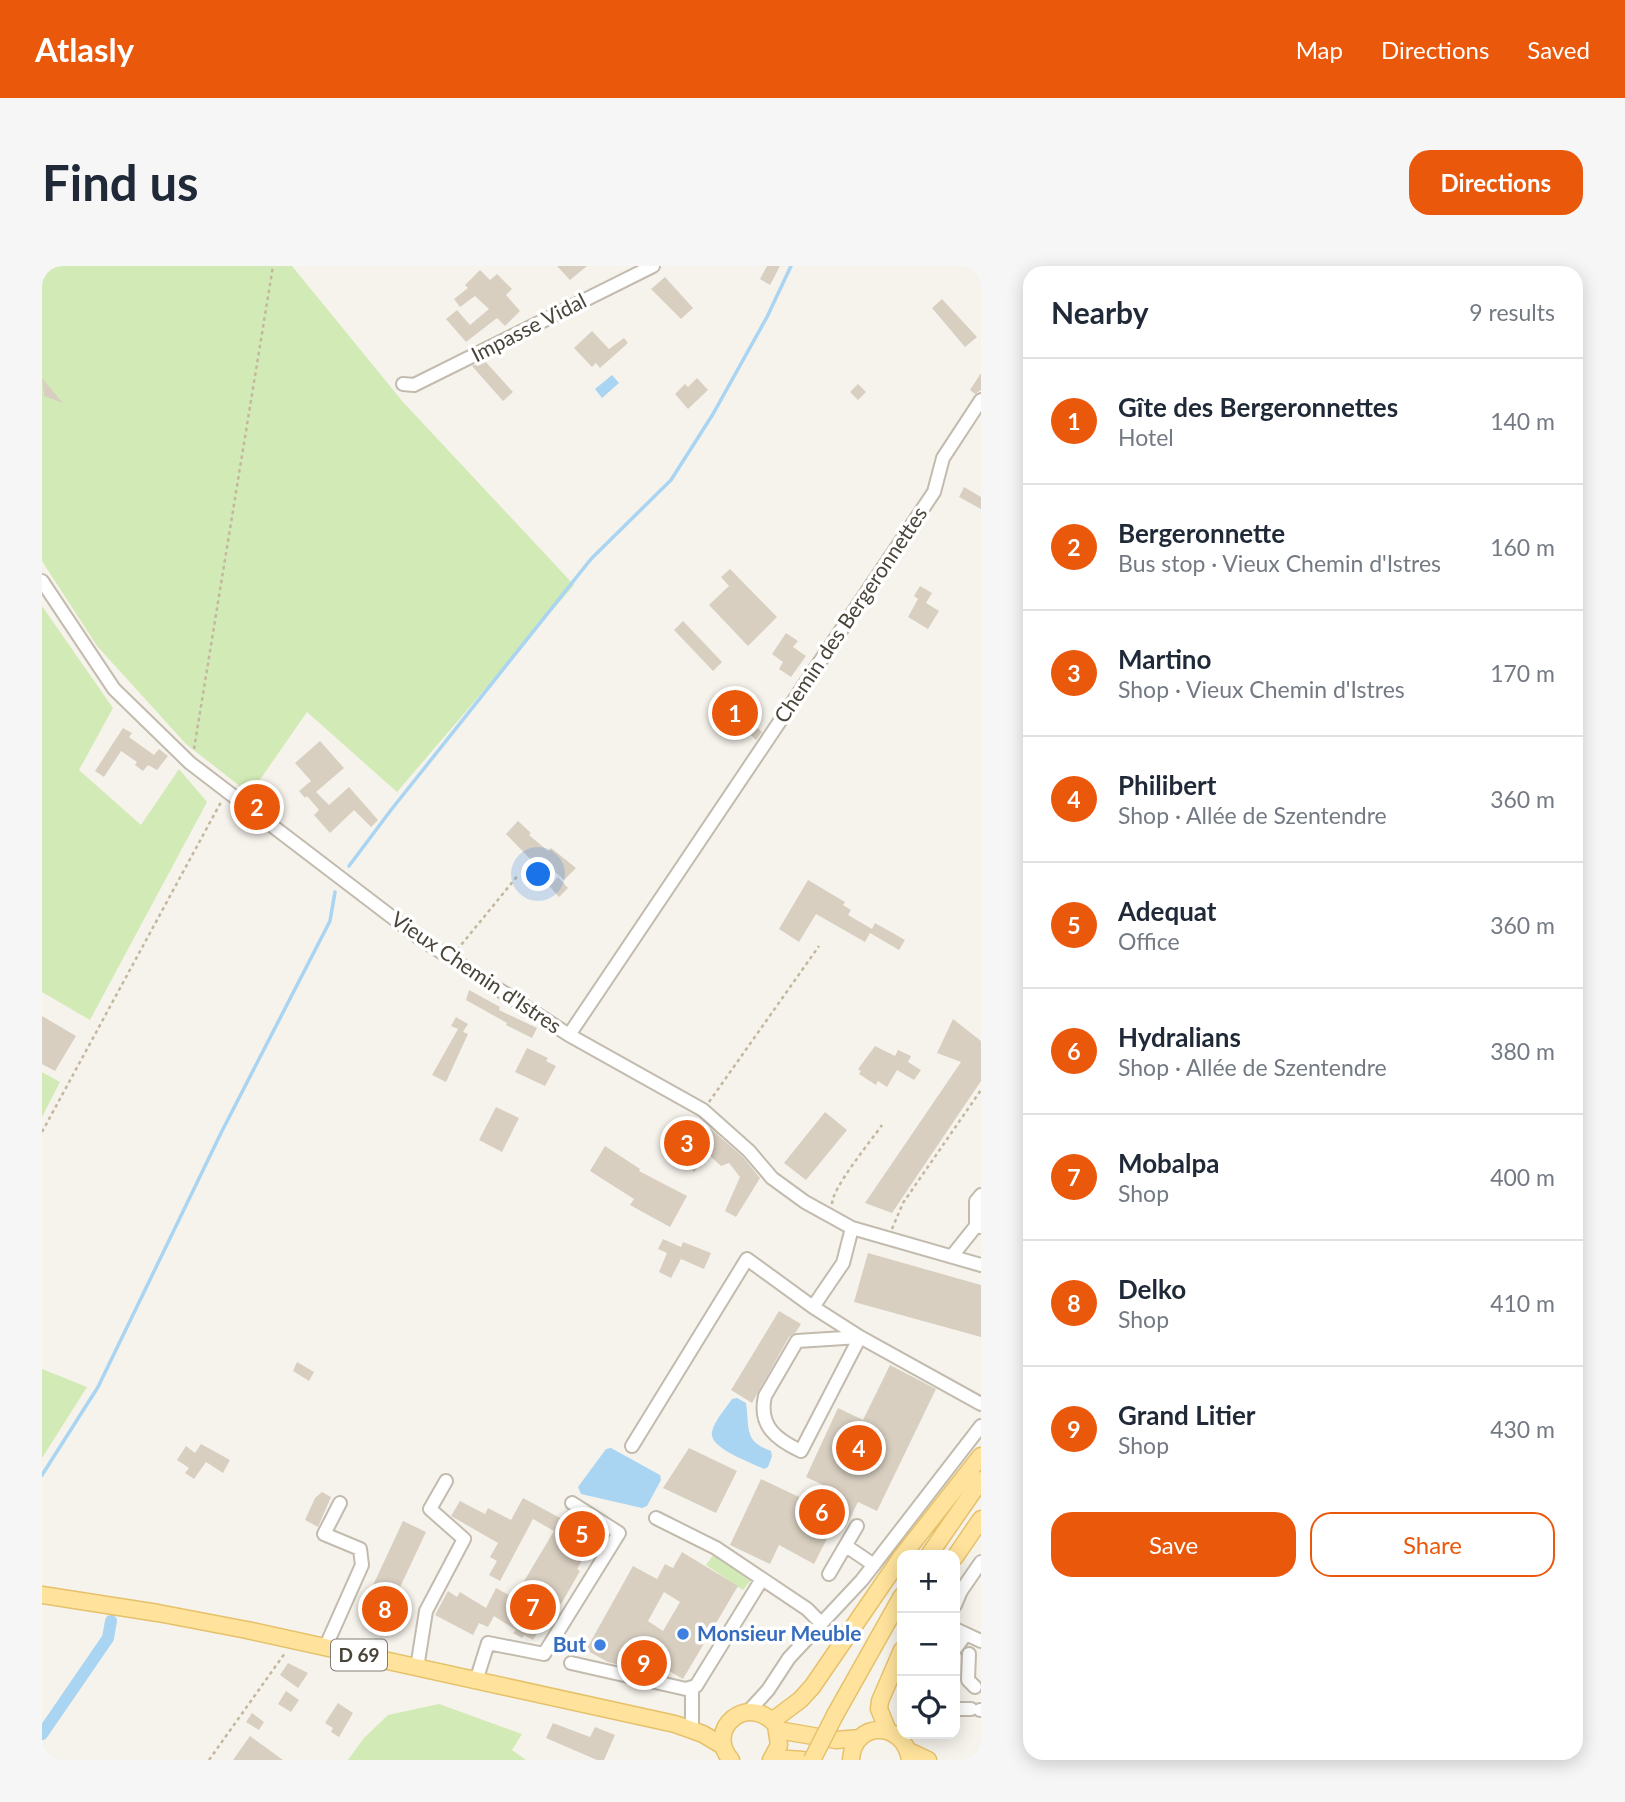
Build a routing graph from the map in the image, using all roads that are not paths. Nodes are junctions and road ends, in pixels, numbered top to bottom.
1 (653, 266) edge
2 (403, 384) dead end
3 (981, 400) edge
4 (42, 581) edge
5 (569, 1035) junction
6 (981, 1195) edge
7 (979, 1226) edge
8 (852, 1228) junction
9 (952, 1256) junction
10 (981, 1265) edge
11 (813, 1307) junction
12 (860, 1337) junction
13 (981, 1404) edge
14 (981, 1426) edge
15 (632, 1446) dead end
16 (981, 1455) edge
17 (981, 1480) edge
18 (446, 1481) dead end
19 (340, 1503) dead end
20 (572, 1503) dead end
21 (656, 1518) dead end
22 (981, 1518) edge
23 (857, 1526) dead end
24 (846, 1546) junction
25 (908, 1550) edge
26 (932, 1550) edge
27 (960, 1550) edge
28 (981, 1562) edge
29 (874, 1565) junction
30 (897, 1565) edge
31 (830, 1574) dead end
32 (762, 1579) junction
33 (960, 1593) edge
34 (42, 1595) edge
35 (897, 1605) edge
36 (821, 1623) junction
37 (960, 1632) edge
38 (326, 1648) junction
39 (974, 1649) edge
40 (897, 1662) edge
41 (571, 1663) dead end
42 (417, 1668) junction
43 (476, 1681) junction
44 (975, 1687) dead end
45 (692, 1688) junction
46 (768, 1690) junction
47 (748, 1712) junction
48 (728, 1723) junction
49 (772, 1723) junction
50 (684, 1724) junction
51 (896, 1732) edge
52 (860, 1738) junction
53 (726, 1755) edge
54 (909, 1755) edge
55 (772, 1759) edge
56 (803, 1760) edge
57 (813, 1760) edge
58 (851, 1760) edge
59 (928, 1760) edge

1 - 2 street, Impasse Vidal
3 - 5 street, Chemin des Bergeronnettes
4 - 5 street, Vieux Chemin d'Istres
5 - 8 street, Vieux Chemin d'Istres
6 - 7 street
7 - 9 street
8 - 9 street, Vieux Chemin d'Istres
8 - 11 street
9 - 10 street, Vieux Chemin d'Istres
11 - 12 street
11 - 15 street
12 - 12 street
12 - 13 street
14 - 29 street
16 - 25 main road
17 - 26 main road
18 - 42 street
19 - 38 street
20 - 43 street
21 - 32 street
22 - 27 main road
23 - 24 street
24 - 29 street
24 - 31 street
28 - 33 street
29 - 36 street
30 - 49 main road
32 - 36 street
32 - 45 street
34 - 38 main road, D 69
35 - 57 main road, bridge
36 - 46 street
37 - 39 street
38 - 42 main road, D 69
39 - 44 street
40 - 51 main road
41 - 45 street
42 - 43 main road, D 69
43 - 50 main road, D 69
45 - 50 street
46 - 47 street
46 - 49 street
47 - 48 main road
47 - 49 main road
48 - 50 main road, D 69
48 - 53 main road
49 - 52 main road
49 - 55 main road
50 - 53 main road, D 69
51 - 52 main road
51 - 54 main road
52 - 58 main road
54 - 59 main road
55 - 56 main road

